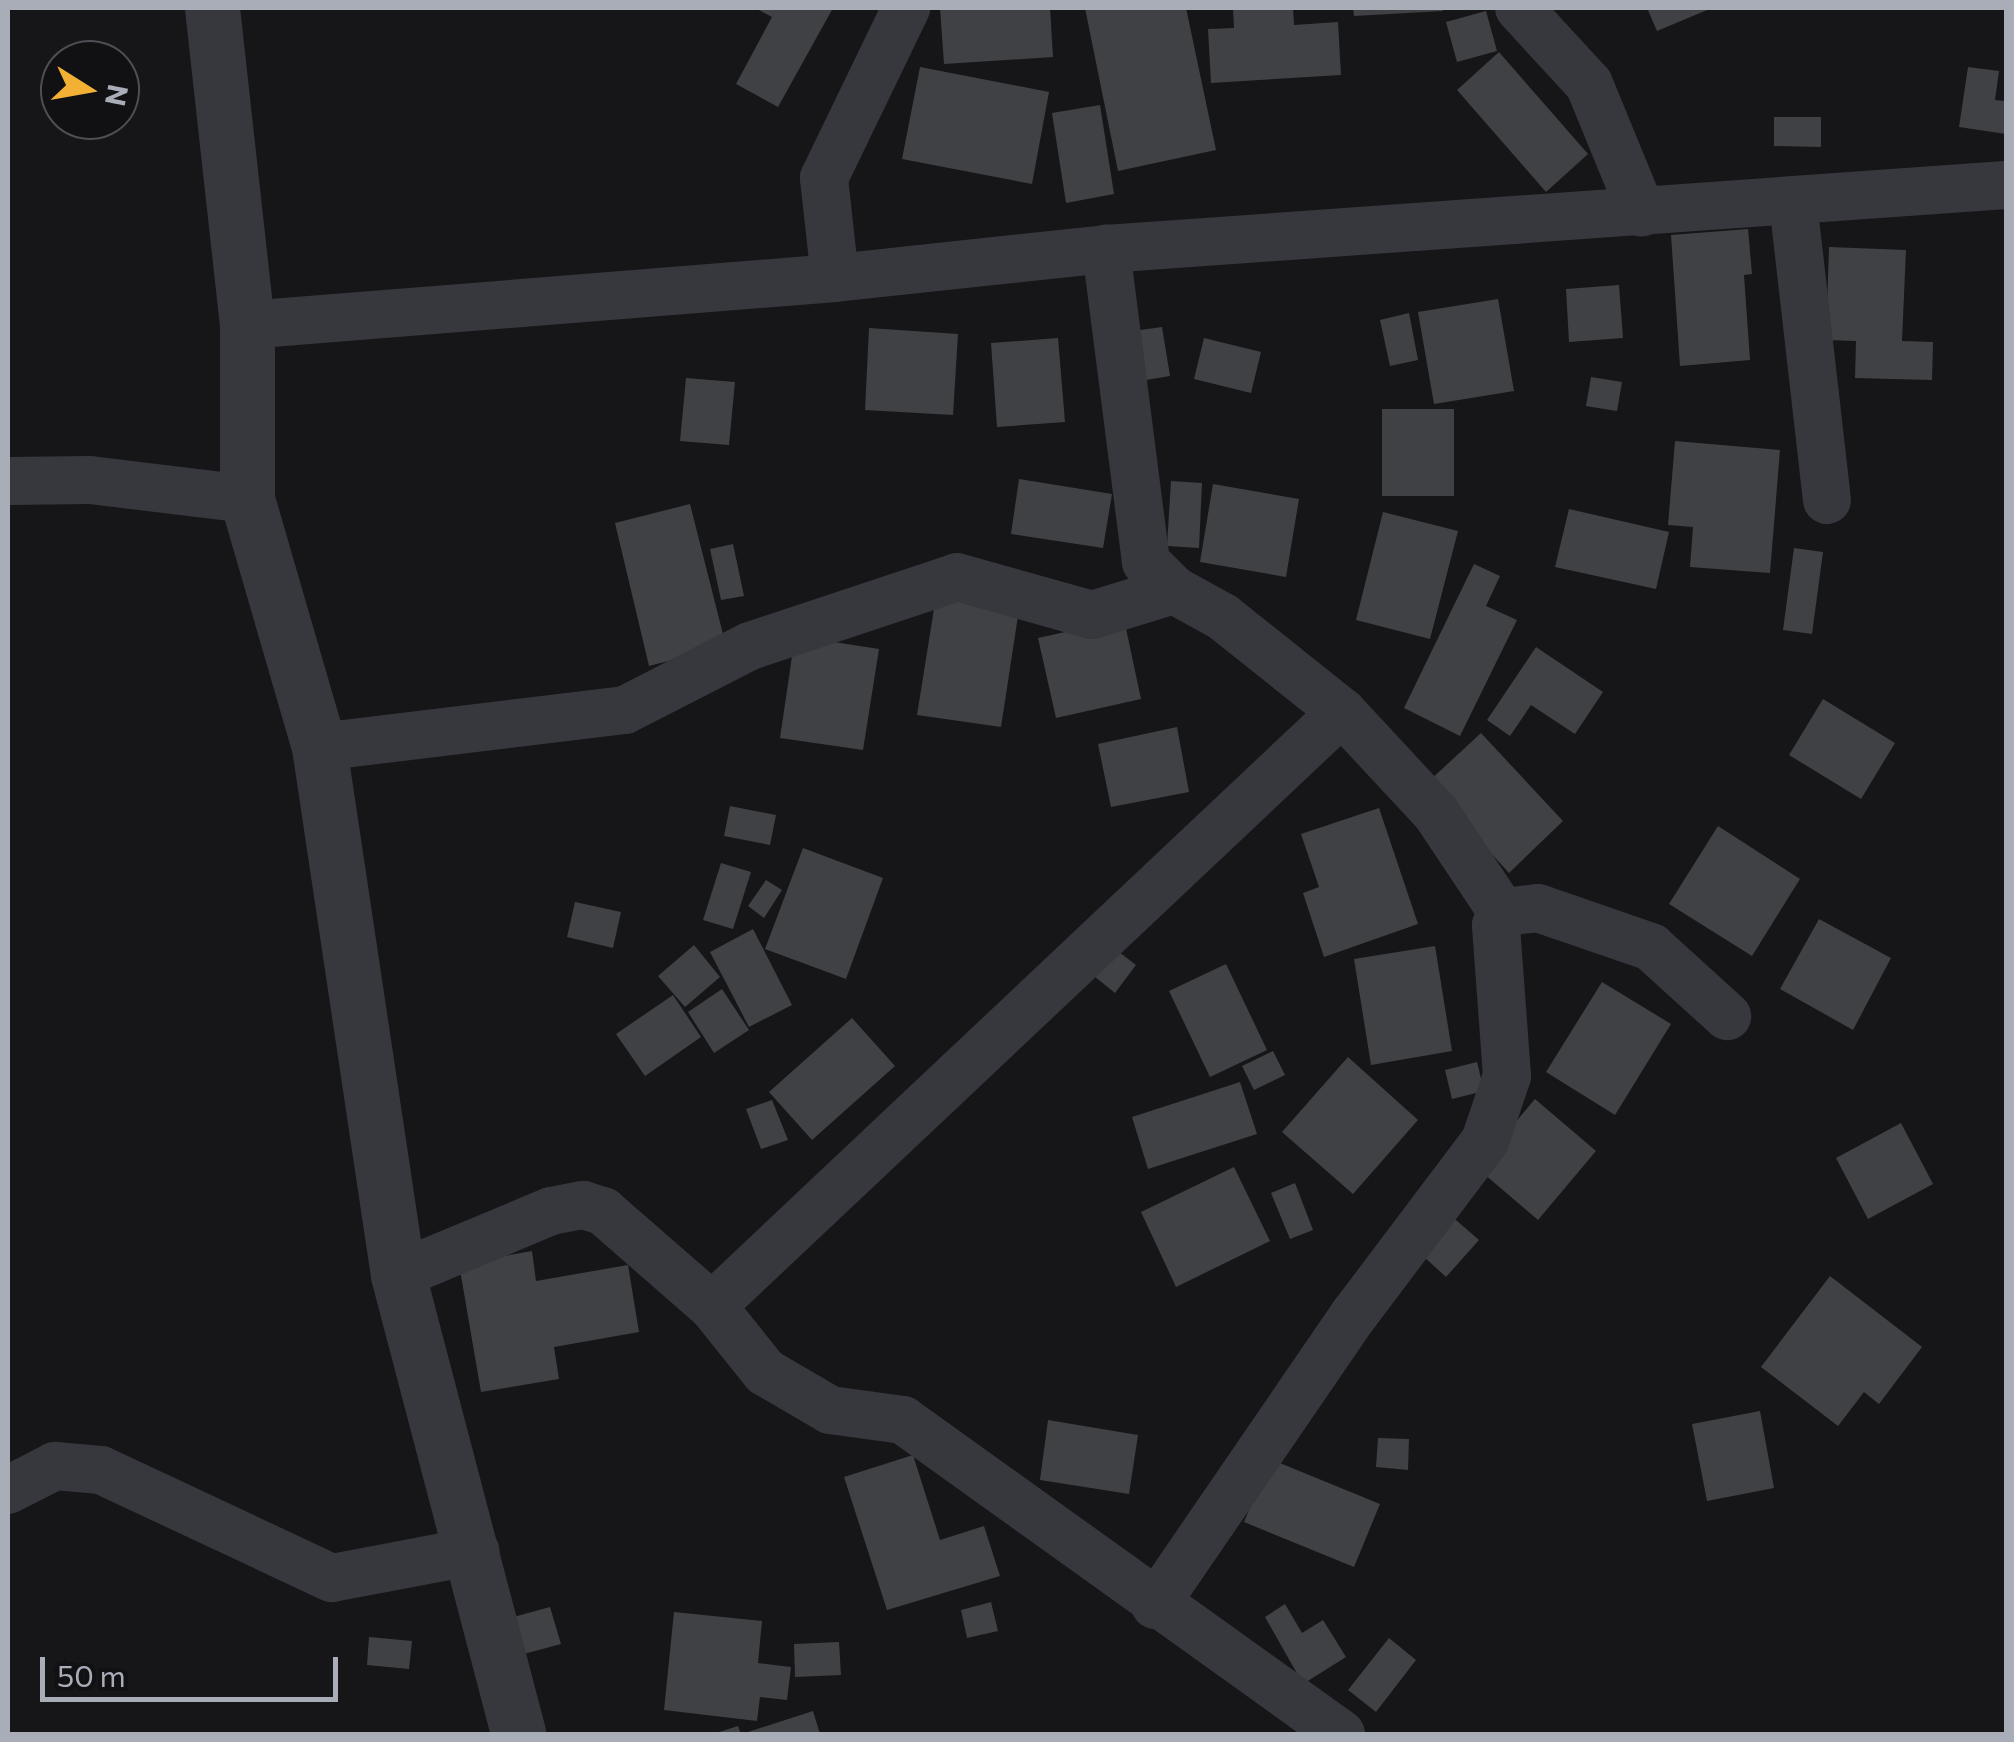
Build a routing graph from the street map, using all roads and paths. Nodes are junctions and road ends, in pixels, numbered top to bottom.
1 (212, 8) edge
2 (906, 8) edge
3 (1519, 8) edge
4 (2006, 185) edge
5 (1794, 202) junction
6 (1642, 214) junction
7 (1106, 248) junction
8 (836, 278) junction
9 (247, 325) junction
10 (8, 481) edge
11 (247, 500) junction
12 (1828, 500) dead end
13 (1174, 590) junction
14 (1342, 712) junction
15 (319, 747) junction
16 (1502, 912) junction
17 (1727, 1016) dead end
18 (398, 1274) junction
19 (712, 1306) junction
20 (8, 1490) edge
21 (475, 1551) junction
22 (1155, 1605) junction
23 (518, 1734) edge
24 (1341, 1734) edge

1 - 9 street
2 - 8 street
3 - 6 street
4 - 5 street
5 - 6 street
5 - 12 street
6 - 7 street
7 - 8 street
7 - 13 street
8 - 9 street
9 - 11 street
10 - 11 street
11 - 15 street
13 - 14 street
13 - 15 street
14 - 16 street
14 - 19 street
15 - 18 street
16 - 17 street
16 - 22 street
18 - 19 street
18 - 21 street
19 - 22 street
20 - 21 street
21 - 23 street
22 - 24 street

